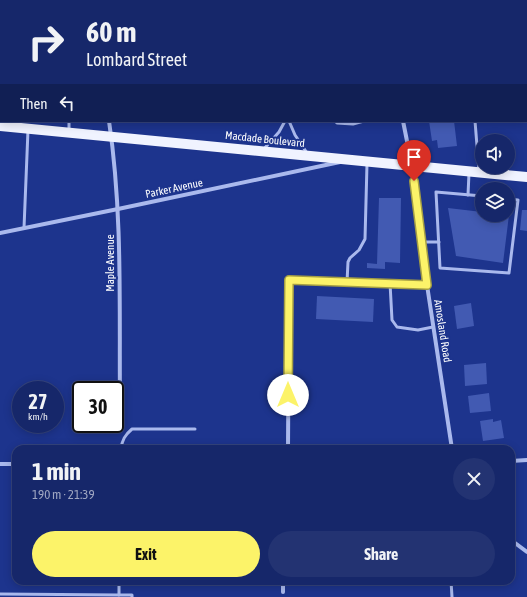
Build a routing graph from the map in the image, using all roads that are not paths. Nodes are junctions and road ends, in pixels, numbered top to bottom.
1 (69, 122) edge
2 (109, 122) edge
3 (284, 122) edge
4 (289, 122) edge
5 (336, 122) edge
6 (360, 122) edge
7 (403, 122) edge
8 (475, 122) edge
9 (0, 126) edge
10 (28, 129) junction
11 (68, 133) junction
12 (112, 136) junction
13 (262, 151) junction
14 (310, 156) junction
15 (352, 160) junction
16 (367, 162) junction
17 (412, 166) junction
18 (474, 172) junction
19 (527, 177) edge
20 (468, 195) junction
21 (475, 196) edge
22 (515, 200) edge
23 (118, 209) junction
24 (24, 228) junction
25 (0, 233) edge
26 (422, 242) junction
27 (439, 242) junction
28 (347, 282) junction
29 (390, 283) junction
30 (427, 285) junction
31 (433, 327) junction
32 (120, 381) edge
33 (195, 429) dead end
34 (122, 445) edge
35 (288, 445) edge
36 (451, 445) edge
37 (527, 460) edge
38 (515, 461) edge
39 (0, 464) edge
40 (12, 464) edge
41 (515, 543) edge
42 (527, 552) edge
43 (119, 585) edge
44 (284, 585) edge
45 (451, 585) edge
46 (283, 592) dead end
47 (0, 594) edge
48 (119, 594) junction
49 (132, 597) edge
50 (452, 597) edge

1 - 11 lane
2 - 12 street, Maple Avenue
3 - 13 lane
4 - 14 lane
5 - 6 lane
7 - 17 street, Amosland Road
8 - 18 lane
9 - 10 main road, Macdade Boulevard
10 - 11 main road, Macdade Boulevard
10 - 24 lane
11 - 12 main road, Macdade Boulevard
12 - 13 main road, Macdade Boulevard
12 - 23 street, Maple Avenue
13 - 14 main road, Macdade Boulevard
14 - 15 main road, Macdade Boulevard
15 - 16 main road, Macdade Boulevard
15 - 23 street, Parker Avenue
16 - 17 main road, Macdade Boulevard
16 - 28 lane
17 - 18 main road, Macdade Boulevard
17 - 26 street, Amosland Road
18 - 19 main road, Macdade Boulevard
18 - 20 lane
20 - 21 lane
20 - 27 lane
22 - 27 lane
23 - 24 street, Parker Avenue
23 - 32 street, Maple Avenue
24 - 25 street, Parker Avenue
26 - 27 lane
26 - 30 street, Amosland Road
28 - 29 street
28 - 35 street
29 - 30 street
29 - 31 lane
30 - 31 street, Amosland Road
31 - 36 street, Amosland Road
33 - 34 lane
37 - 38 street
39 - 40 street
41 - 42 street
43 - 48 lane
44 - 46 street
45 - 50 lane
47 - 48 lane
48 - 49 lane

